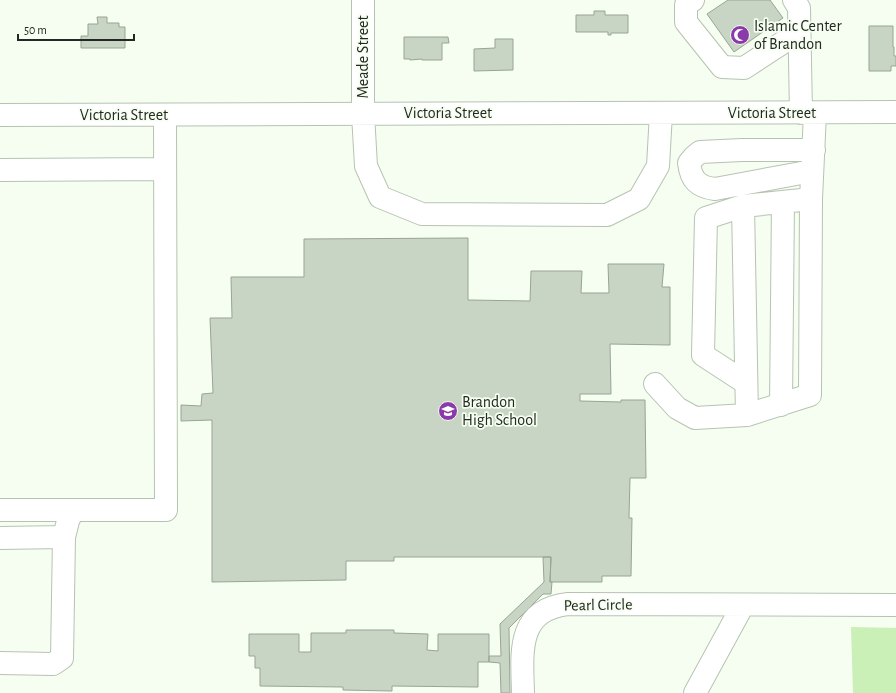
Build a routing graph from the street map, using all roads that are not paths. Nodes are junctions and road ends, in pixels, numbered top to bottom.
1 (363, 0) edge
2 (694, 0) edge
3 (794, 0) edge
4 (799, 32) junction
5 (896, 112) edge
6 (661, 113) junction
7 (808, 113) junction
8 (363, 114) junction
9 (0, 115) edge
10 (165, 115) junction
11 (814, 150) junction
12 (165, 169) junction
13 (0, 170) edge
14 (812, 172) junction
15 (811, 199) junction
16 (783, 202) junction
17 (742, 206) junction
18 (746, 383) junction
19 (655, 384) dead end
20 (780, 405) junction
21 (747, 415) junction
22 (0, 510) edge
23 (73, 510) junction
24 (64, 537) junction
25 (0, 538) edge
26 (742, 605) junction
27 (896, 605) edge
28 (0, 663) edge
29 (523, 693) edge
30 (695, 693) edge

1 - 8 street, Meade Street
2 - 4 street
3 - 4 street
4 - 7 street
5 - 7 street, Victoria Street
6 - 7 street, Victoria Street
6 - 8 street, Victoria Street
6 - 8 street, Meade Street
7 - 11 street
8 - 10 street, Victoria Street
9 - 10 street, Victoria Street
10 - 12 street
11 - 14 street
11 - 14 street
12 - 13 street
12 - 23 street
14 - 15 street
15 - 16 street
15 - 20 street
16 - 17 street
16 - 20 street
17 - 18 street
17 - 18 street
18 - 21 street
19 - 21 street
20 - 21 street
22 - 23 street
23 - 24 street
24 - 25 street
24 - 28 street
26 - 27 street, Pearl Circle
26 - 29 street, Pearl Circle
26 - 30 street

